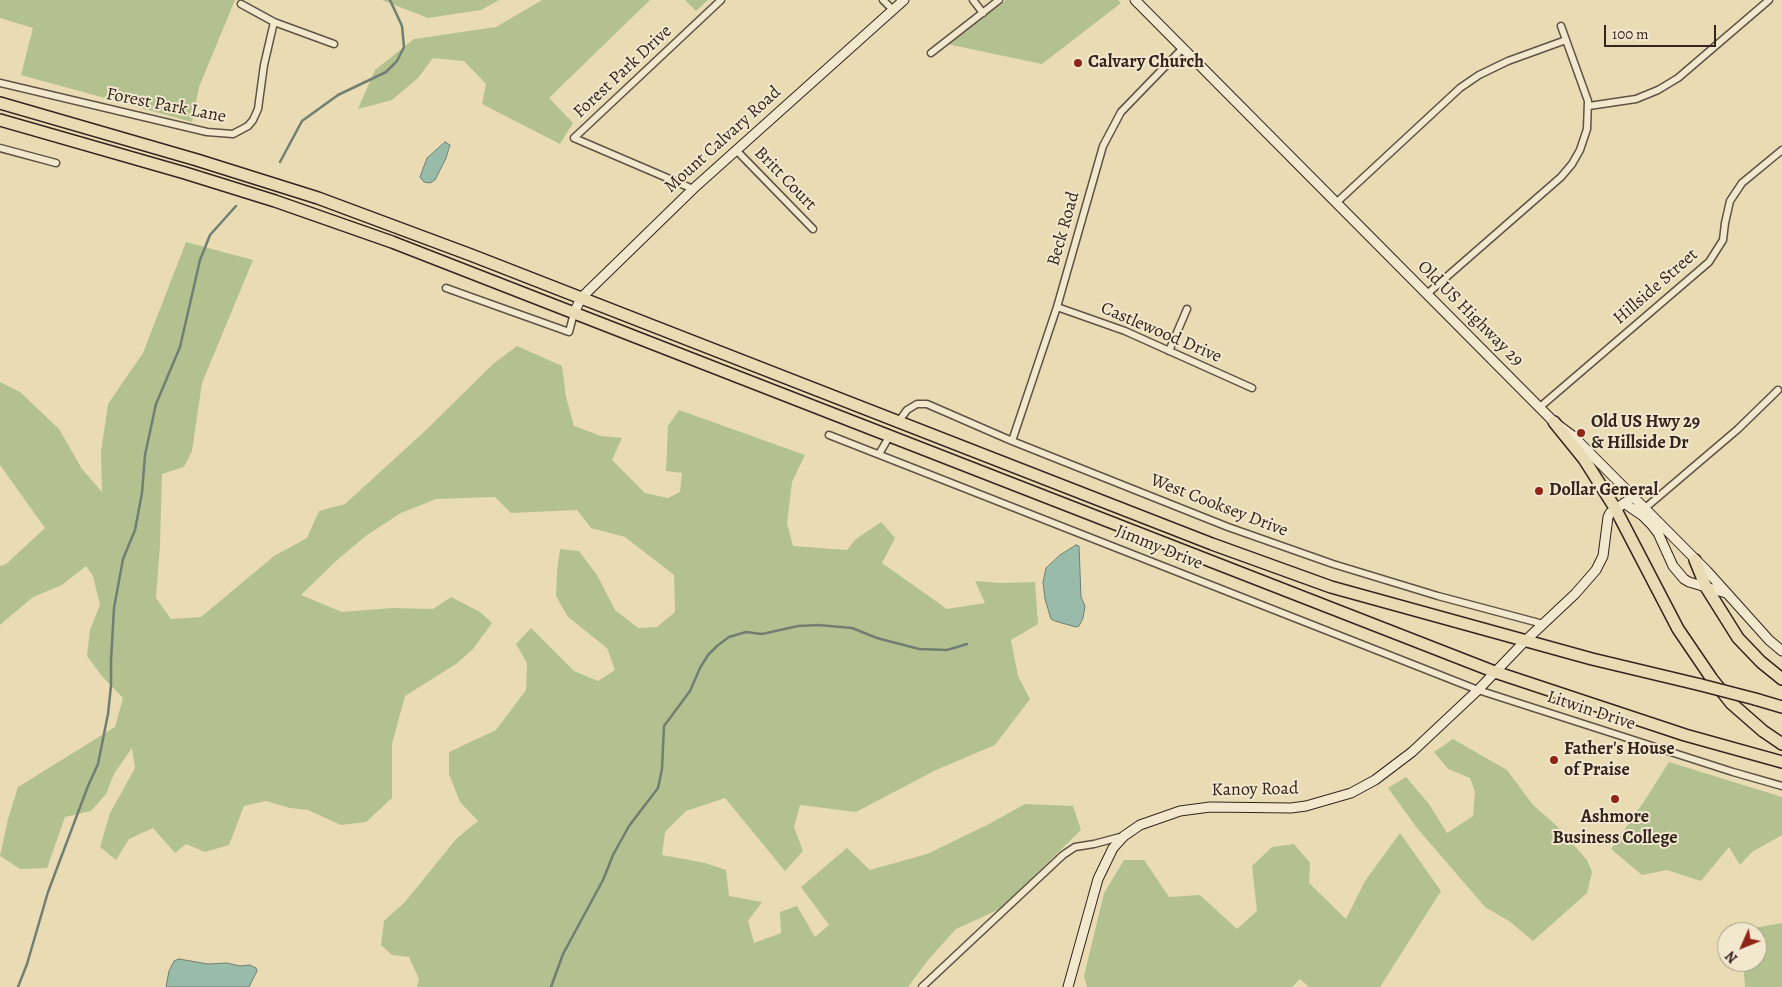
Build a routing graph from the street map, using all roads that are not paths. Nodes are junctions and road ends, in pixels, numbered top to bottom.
1 (721, 0) edge
2 (883, 0) edge
3 (904, 0) edge
4 (973, 0) edge
5 (999, 0) edge
6 (1135, 0) edge
7 (1769, 0) edge
8 (241, 4) dead end
9 (892, 9) junction
10 (982, 13) junction
11 (274, 22) junction
12 (1561, 26) dead end
13 (1566, 40) junction
14 (334, 44) dead end
15 (1182, 49) junction
16 (931, 53) dead end
17 (0, 84) edge
18 (0, 103) edge
19 (1588, 106) junction
20 (0, 120) edge
21 (0, 148) edge
22 (736, 150) junction
23 (1782, 150) edge
24 (56, 163) dead end
25 (693, 189) junction
26 (1336, 203) junction
27 (813, 229) dead end
28 (446, 288) dead end
29 (1427, 294) junction
30 (581, 298) junction
31 (1057, 307) junction
32 (1187, 309) dead end
33 (574, 313) junction
34 (1169, 351) junction
35 (1252, 388) dead end
36 (1778, 390) dead end
37 (1540, 407) junction
38 (898, 421) junction
39 (1554, 422) junction
40 (829, 435) dead end
41 (889, 436) junction
42 (1012, 441) junction
43 (879, 454) junction
44 (1633, 497) junction
45 (1620, 506) junction
46 (1644, 509) junction
47 (1695, 560) junction
48 (1706, 587) junction
49 (1726, 593) junction
50 (1543, 624) junction
51 (1525, 641) junction
52 (1782, 651) edge
53 (1495, 672) junction
54 (1782, 679) edge
55 (1478, 690) junction
56 (1782, 707) edge
57 (1782, 744) edge
58 (1782, 762) edge
59 (1782, 786) edge
60 (1124, 836) junction
61 (922, 987) edge
62 (1068, 987) edge

1 - 25 street, Forest Park Drive
2 - 9 street
3 - 9 street, Mount Calvary Road
4 - 10 street
5 - 10 street
6 - 15 street, Old US Highway 29
7 - 19 street
8 - 11 street
9 - 22 street, Mount Calvary Road
10 - 16 street
11 - 14 street
11 - 17 street, Forest Park Lane
12 - 13 street
13 - 19 street
13 - 26 street
15 - 26 street, Old US Highway 29
15 - 31 street, Beck Road
18 - 30 highway
19 - 29 street
20 - 33 highway
21 - 24 street
22 - 25 street, Mount Calvary Road
22 - 27 street, Britt Court
23 - 37 street, Hillside Street
25 - 30 street, Mount Calvary Road
26 - 29 street, Old US Highway 29
28 - 33 street
29 - 37 street, Old US Highway 29
30 - 33 street, Mount Calvary Road
30 - 38 highway
31 - 34 street, Castlewood Drive
31 - 42 street, Beck Road
32 - 34 street
33 - 41 highway
34 - 35 street, Castlewood Drive
36 - 46 street
37 - 39 street, Old US Highway 29
38 - 42 street, West Cooksey Drive
38 - 51 highway
39 - 44 street, Old US Highway 29
39 - 45 highway
40 - 43 street, Jimmy Drive
41 - 43 street
41 - 53 highway
42 - 50 street, West Cooksey Drive
43 - 55 street, Jimmy Drive
44 - 45 street
44 - 46 street, Old US Highway 29
45 - 48 street
45 - 50 street, Kanoy Road
45 - 57 highway
46 - 47 street, Old US Highway 29
47 - 48 highway
47 - 49 street, Old US Highway 29
48 - 49 street
48 - 54 highway
49 - 52 street, Old US Highway 29
50 - 51 street, Kanoy Road
51 - 53 street, Kanoy Road
51 - 56 highway, bridge
53 - 55 street, Kanoy Road
53 - 58 highway
55 - 59 street, Litwin Drive
55 - 60 street, Kanoy Road
60 - 61 street
60 - 62 street, Kanoy Road

